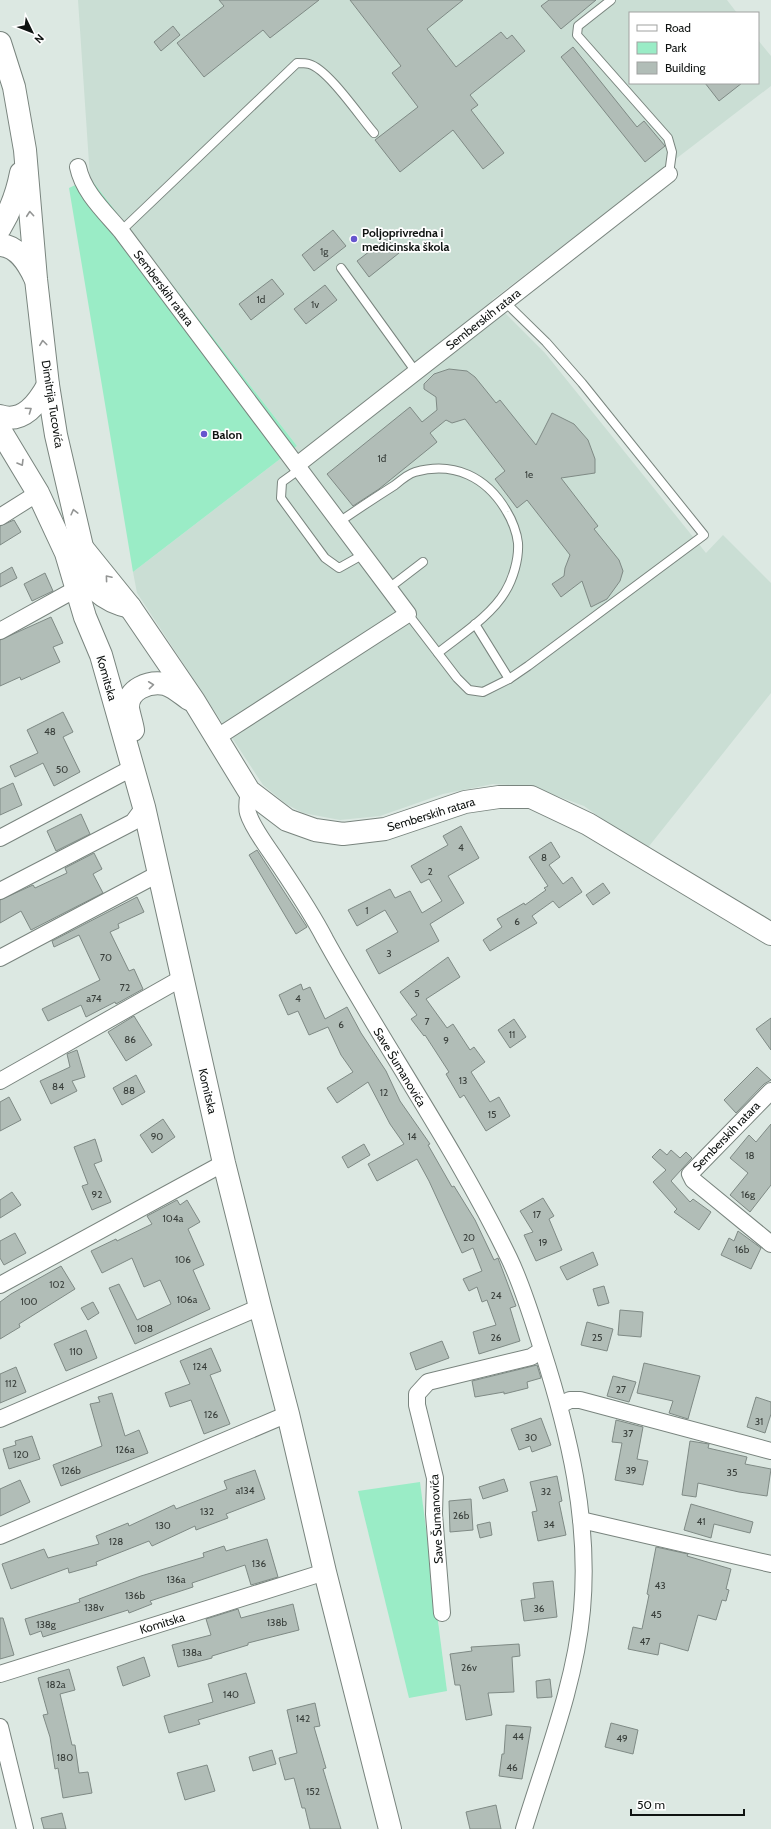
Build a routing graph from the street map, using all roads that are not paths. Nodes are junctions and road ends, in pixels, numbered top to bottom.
1 (611, 0) edge
2 (0, 43) edge
3 (374, 133) dead end
4 (25, 150) junction
5 (78, 167) dead end
6 (669, 174) joint
7 (0, 228) edge
8 (121, 231) junction
9 (0, 245) edge
10 (340, 268) dead end
11 (36, 279) junction
12 (505, 302) junction
13 (416, 372) junction
14 (48, 385) junction
15 (0, 416) edge
16 (0, 430) edge
17 (298, 467) junction
18 (38, 493) junction
19 (0, 517) edge
20 (339, 522) junction
21 (75, 552) junction
22 (364, 554) junction
23 (423, 562) dead end
24 (83, 587) junction
25 (389, 588) junction
26 (130, 607) junction
27 (408, 614) junction
28 (475, 624) junction
29 (0, 631) edge
30 (438, 653) junction
31 (101, 655) joint
32 (509, 679) junction
33 (194, 702) junction
34 (216, 738) junction
35 (132, 768) junction
36 (249, 791) junction
37 (144, 807) junction
38 (0, 838) edge
39 (158, 874) junction
40 (0, 891) edge
41 (771, 934) edge
42 (0, 958) edge
43 (182, 978) junction
44 (0, 1081) edge
45 (771, 1091) edge
46 (224, 1163) junction
47 (770, 1244) edge
48 (0, 1285) edge
49 (260, 1307) junction
50 (542, 1350) junction
51 (560, 1405) junction
52 (288, 1414) junction
53 (0, 1420) edge
54 (771, 1451) edge
55 (582, 1520) junction
56 (0, 1536) edge
57 (771, 1564) edge
58 (325, 1572) junction
59 (442, 1613) dead end
60 (0, 1674) edge
61 (0, 1727) edge
62 (25, 1829) edge
63 (390, 1829) edge
64 (524, 1829) edge

1 - 6 lane
2 - 4 main road, Dimitrija Tucovića
3 - 8 lane
4 - 7 main road, Dimitrija Tucovića
11 -> 4 main road, Dimitrija Tucovića
5 - 8 street, Semberskih ratara
6 - 12 street, Semberskih ratara
8 - 17 street, Semberskih ratara
9 - 11 main road
10 - 13 lane
14 -> 11 main road, Dimitrija Tucovića
12 - 13 street, Semberskih ratara
12 - 32 lane
13 - 17 street, Semberskih ratara
15 -> 14 main road
21 -> 14 main road, Dimitrija Tucovića
16 -> 18 main road
17 - 20 street, Semberskih ratara
17 - 22 lane
18 - 19 street
18 - 21 main road
20 - 22 street, Semberskih ratara
20 - 28 lane
21 - 24 main road, Dimitrija Tucovića
26 -> 21 main road, Semberskih ratara
22 - 25 street, Semberskih ratara
23 - 25 lane
24 - 26 main road
24 - 29 street
24 - 31 main road, Dimitrija Tucovića
25 - 27 street, Semberskih ratara
26 - 33 main road, Semberskih ratara
27 - 30 lane
27 - 34 street
28 - 30 lane
28 - 32 lane
30 - 32 lane
31 - 35 main road, Komitska
33 - 34 main road, Semberskih ratara
37 -> 33 main road
34 - 36 main road, Semberskih ratara
35 - 37 main road, Komitska
35 - 38 street
36 - 41 main road, Semberskih ratara
36 - 50 street, Save Šumanovića
37 - 39 main road, Komitska
37 - 40 street
39 - 42 street
39 - 43 main road, Komitska
43 - 44 street
43 - 46 main road, Komitska
45 - 47 street, Semberskih ratara
46 - 48 street
46 - 49 main road, Komitska
49 - 52 main road, Komitska
49 - 53 street
50 - 51 street, Save Šumanovića
50 - 59 street, Save Šumanovića
51 - 54 street
51 - 55 street, Save Šumanovića
52 - 56 street
52 - 58 main road, Komitska
55 - 57 street
55 - 64 street, Save Šumanovića
58 - 60 street, Komitska
58 - 63 main road, Komitska
61 - 62 street

